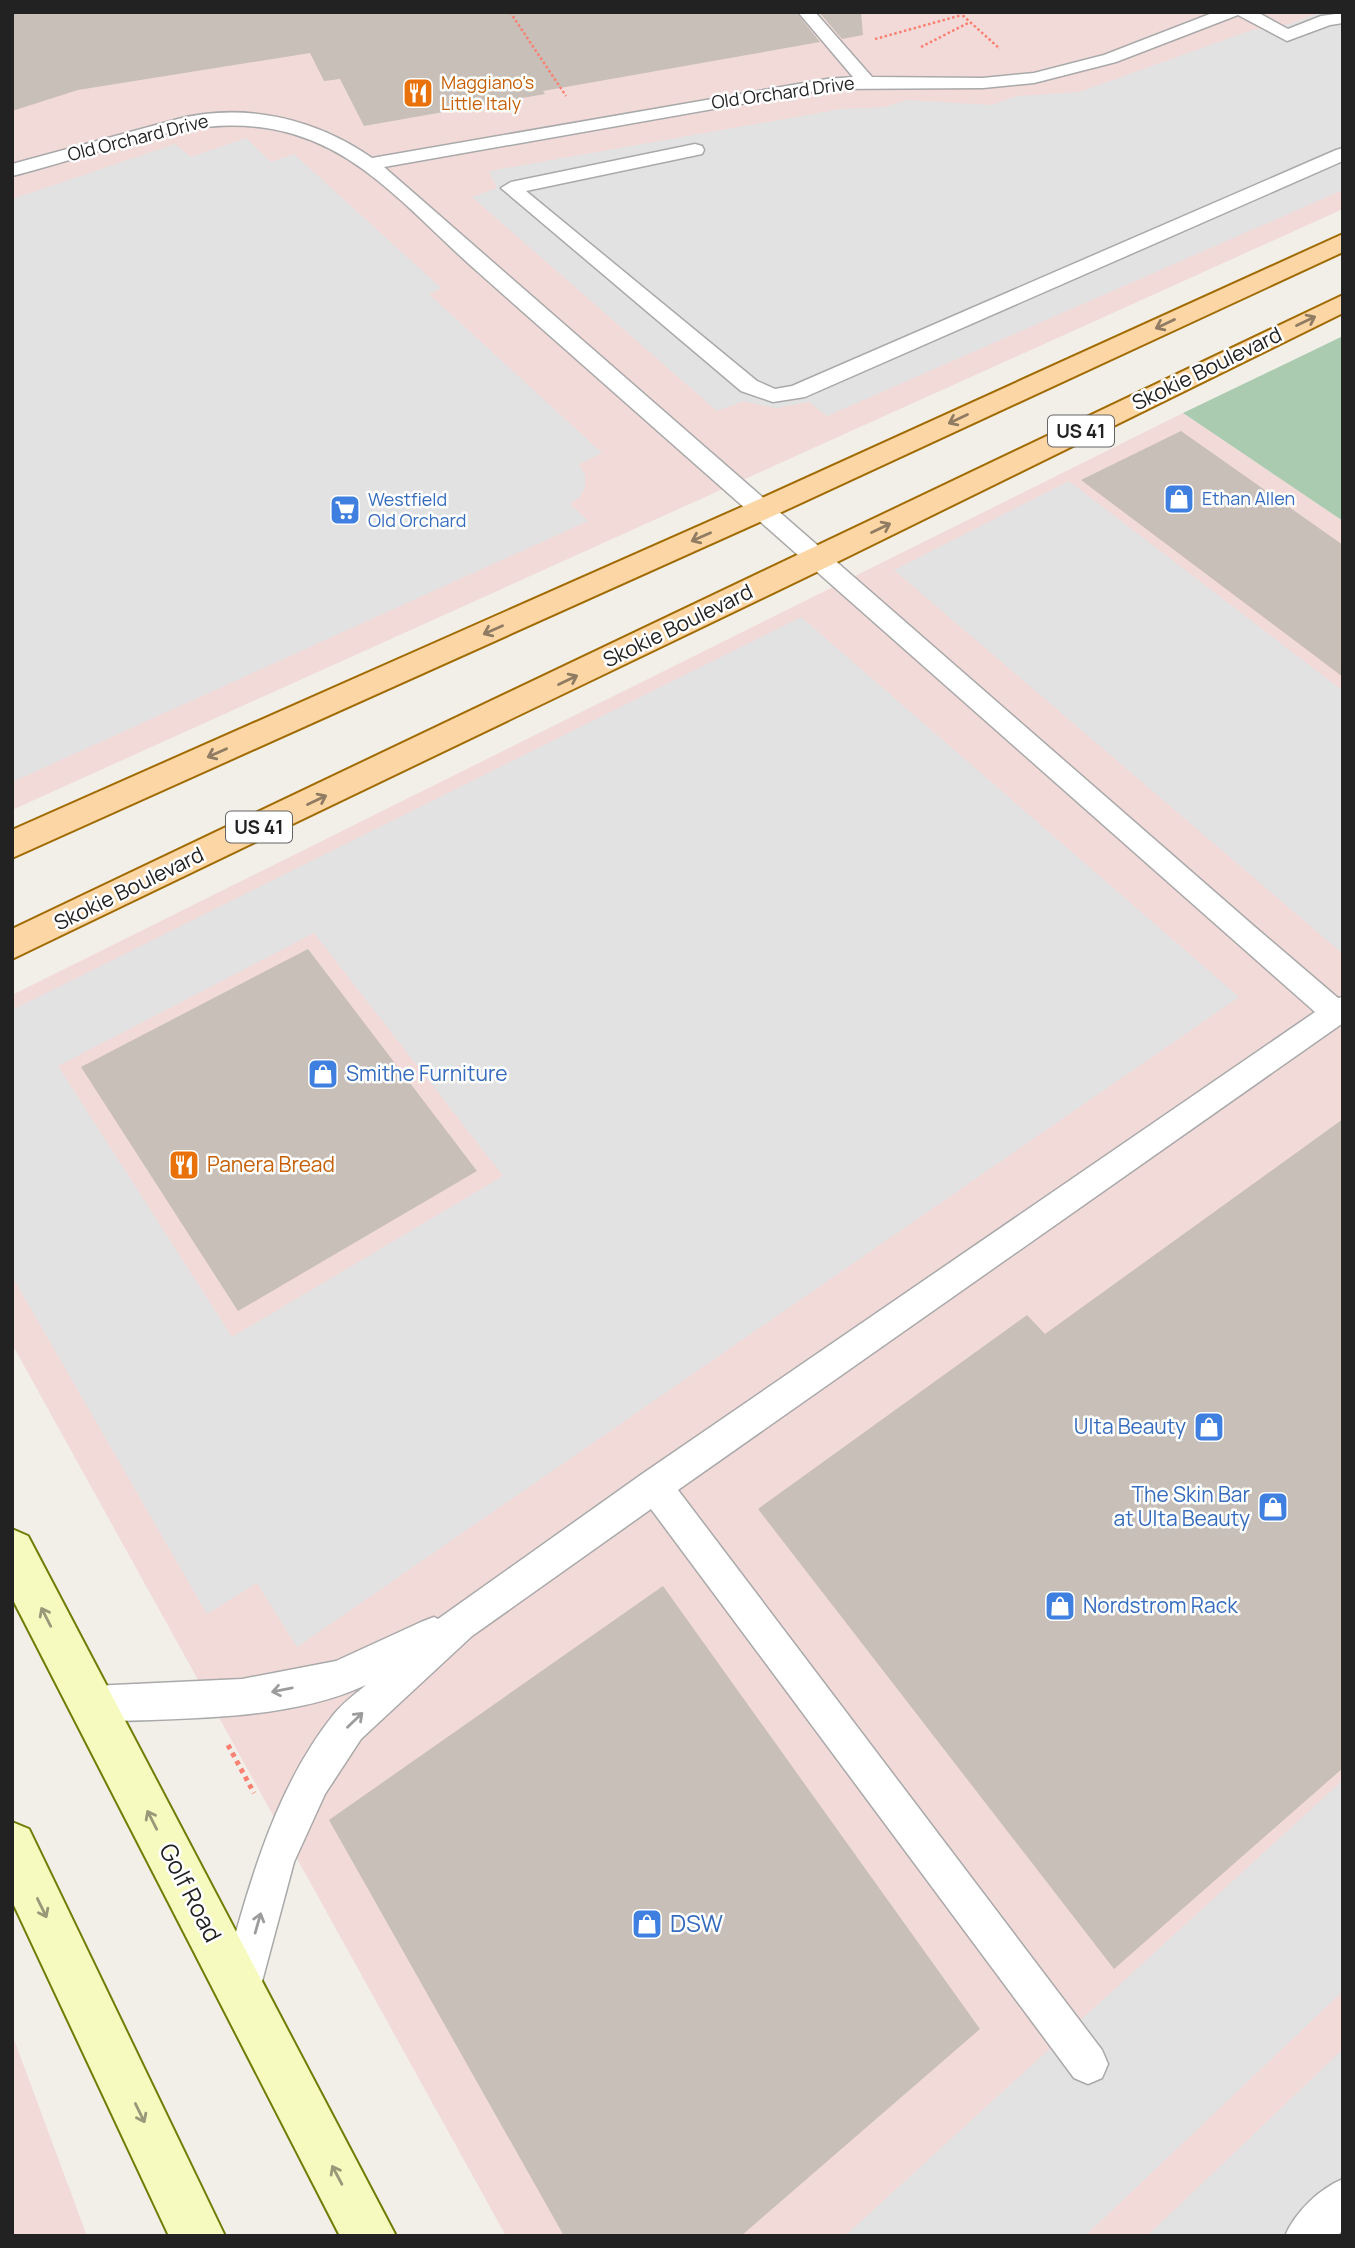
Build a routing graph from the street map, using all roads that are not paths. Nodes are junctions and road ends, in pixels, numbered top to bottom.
1 (806, 12) edge
2 (1231, 12) edge
3 (1244, 12) edge
4 (1343, 18) edge
5 (866, 81) junction
6 (649, 114) junction
7 (1343, 154) edge
8 (371, 164) junction
9 (16, 171) edge
10 (1343, 242) edge
11 (1343, 303) edge
12 (763, 509) junction
13 (820, 558) junction
14 (12, 845) edge
15 (12, 945) edge
16 (1339, 1011) edge
17 (654, 1485) junction
18 (12, 1551) edge
19 (460, 1623) junction
20 (92, 1704) junction
21 (12, 1846) edge
22 (240, 1989) junction
23 (1088, 2064) dead end
24 (1343, 2200) edge
25 (198, 2236) edge
26 (369, 2236) edge
27 (1306, 2236) edge

1 - 5 lane
2 - 5 lane, Old Orchard Drive
3 - 4 lane
5 - 6 lane, Old Orchard Drive
6 - 7 lane
6 - 8 lane, Old Orchard Drive
8 - 9 lane, Old Orchard Drive
8 - 12 lane, Old Orchard Drive
10 -> 12 main road
13 -> 11 main road, Skokie Boulevard / US 41
12 - 13 lane, Old Orchard Drive
12 -> 14 main road
15 -> 13 main road, Skokie Boulevard / US 41
13 - 16 lane, Old Orchard Drive
16 - 17 lane
17 - 19 lane
17 - 23 lane
20 -> 18 main road, Golf Road
19 -> 20 lane
22 -> 19 lane
22 -> 20 main road, Golf Road
21 -> 25 main road
26 -> 22 main road, Golf Road
24 - 27 lane

